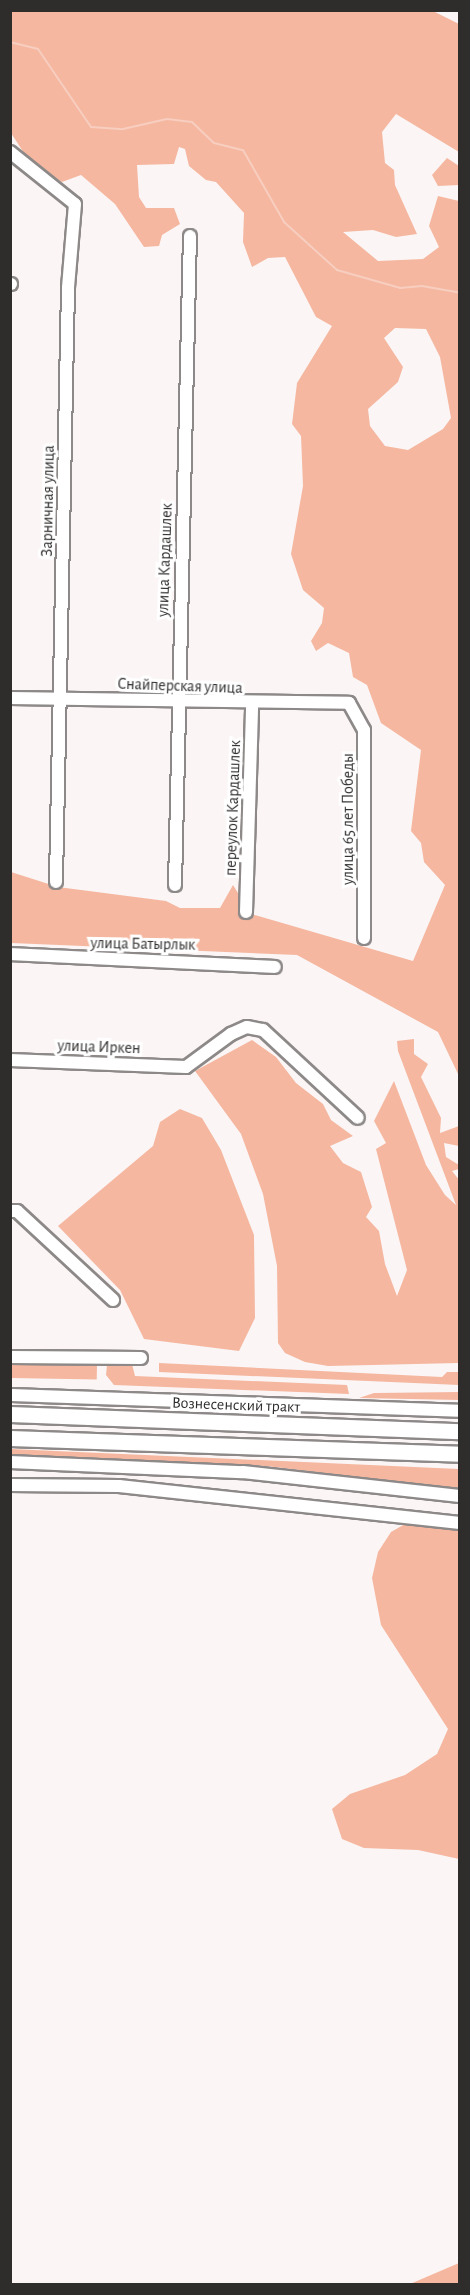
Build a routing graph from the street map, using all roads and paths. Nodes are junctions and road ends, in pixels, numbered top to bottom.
1 (10, 152) edge
2 (190, 236) dead end
3 (10, 698) edge
4 (61, 699) junction
5 (177, 702) junction
6 (349, 703) joint
7 (252, 704) junction
8 (56, 882) dead end
9 (175, 885) dead end
10 (246, 912) dead end
11 (364, 938) dead end
12 (10, 954) edge
13 (275, 967) dead end
14 (10, 1060) edge
15 (358, 1118) dead end
16 (10, 1211) edge
17 (113, 1300) dead end
18 (10, 1357) edge
19 (141, 1358) dead end
20 (10, 1395) edge
21 (459, 1411) edge
22 (10, 1414) edge
23 (459, 1431) edge
24 (10, 1438) edge
25 (459, 1454) edge
26 (10, 1462) edge
27 (10, 1485) edge
28 (459, 1496) edge
29 (459, 1523) edge

1 - 4 street, Зарничная улица
2 - 5 street, улица Кардашлек
3 - 4 street, Снайперская улица
4 - 5 street, Снайперская улица
4 - 8 street, Зарничная улица
5 - 7 street, Снайперская улица
5 - 9 street, улица Кардашлек
6 - 7 street, Снайперская улица
6 - 11 street, улица 65 лет Победы
7 - 10 street, переулок Кардашлек
12 - 13 street, улица Батырлык
14 - 15 street, улица Иркен
16 - 17 street
18 - 19 street
20 - 21 street
22 - 23 main road, Вознесенский тракт
24 - 25 main road
26 - 28 street
27 - 29 street

